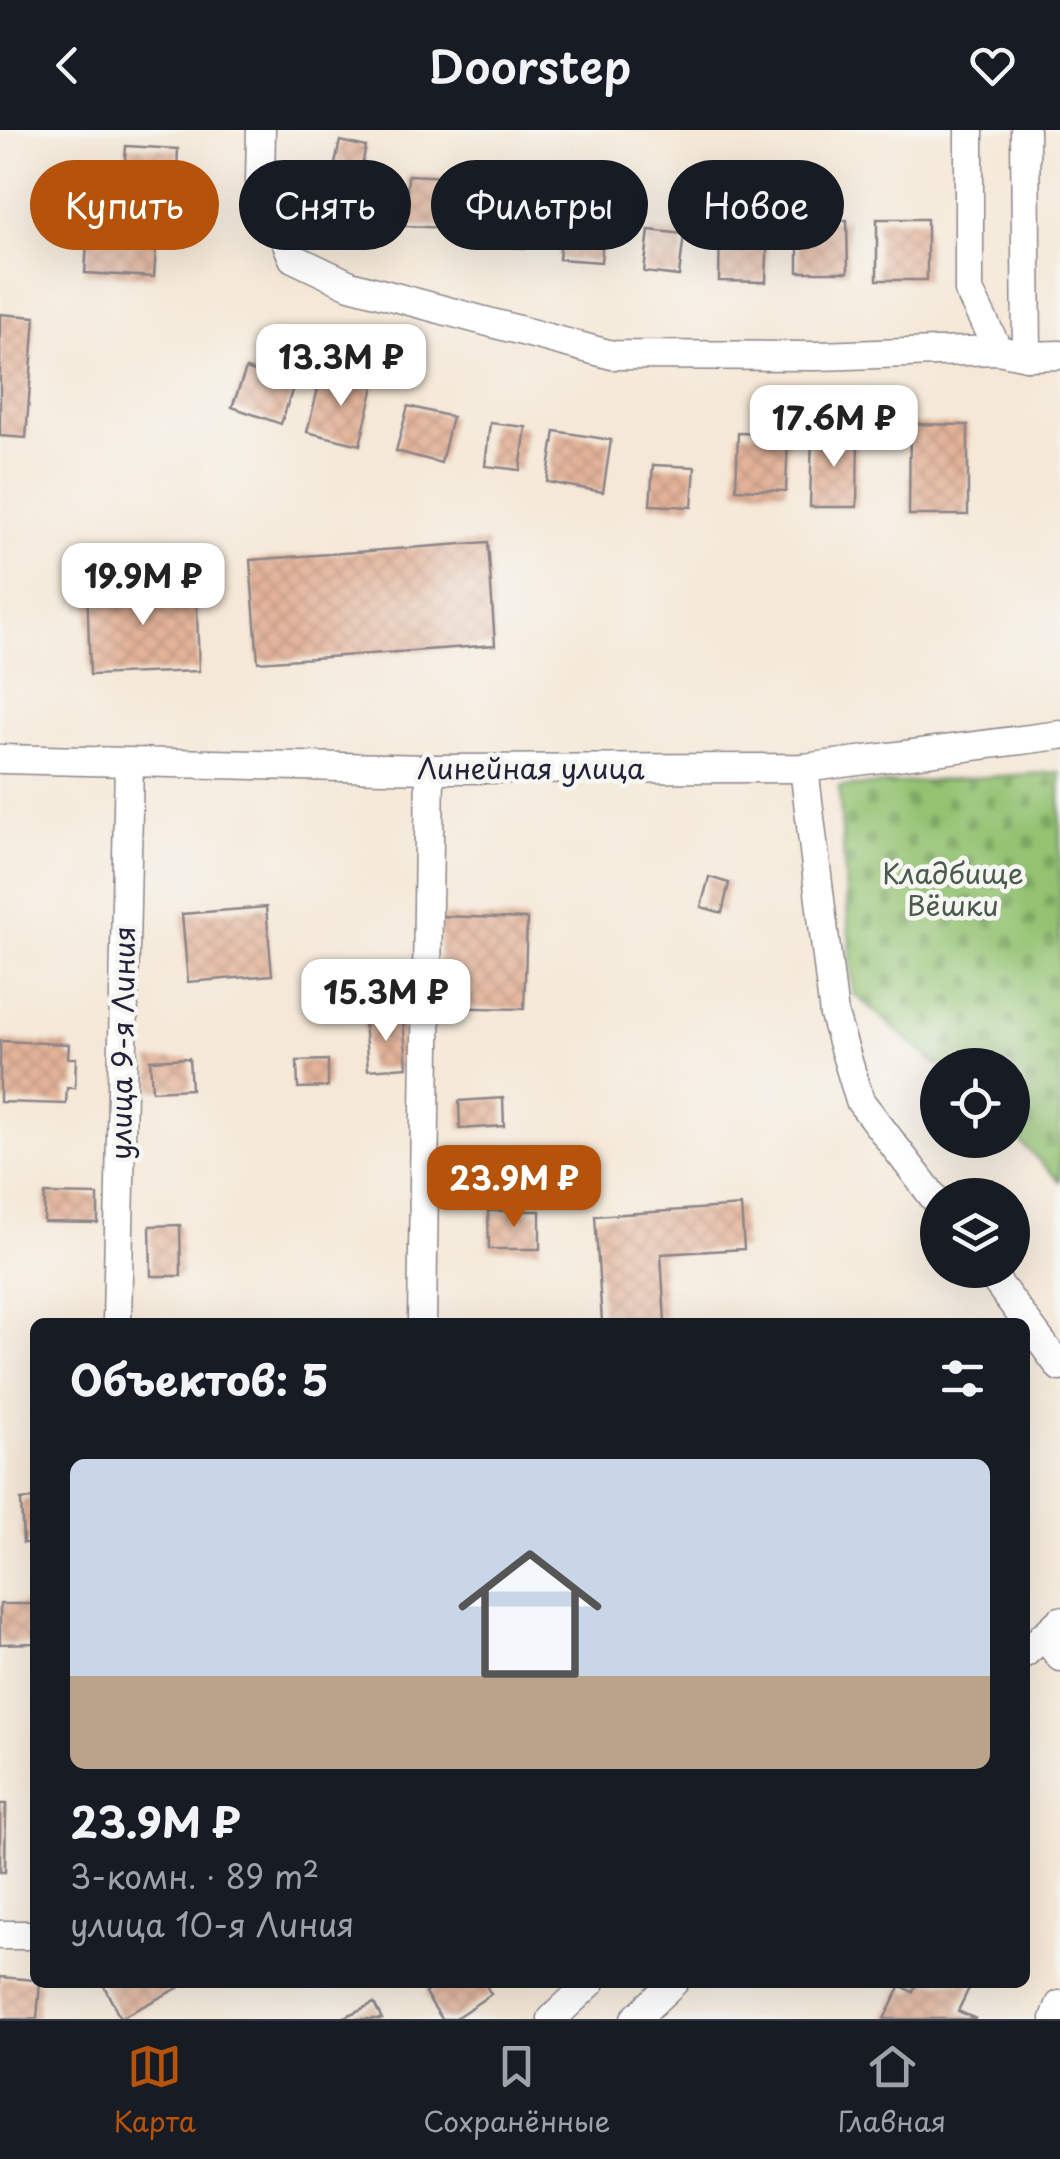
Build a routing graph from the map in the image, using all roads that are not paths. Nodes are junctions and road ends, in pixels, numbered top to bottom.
1 (262, 130) edge
2 (969, 130) edge
3 (1024, 130) edge
4 (998, 350) junction
5 (1060, 355) edge
6 (1027, 356) junction
7 (1060, 735) edge
8 (0, 759) edge
9 (129, 764) junction
10 (804, 768) junction
11 (430, 770) junction
12 (920, 1179) edge
13 (1001, 1288) edge
14 (117, 1318) edge
15 (422, 1318) edge
16 (1024, 1318) edge
17 (1030, 1327) edge
18 (1060, 1367) edge
19 (0, 1935) edge
20 (30, 1935) edge
21 (585, 1988) edge
22 (668, 1988) edge
23 (1060, 2006) edge
24 (552, 2019) edge
25 (635, 2019) edge
26 (1055, 2019) edge

1 - 4 street
2 - 4 street
3 - 6 street
4 - 6 street
5 - 6 street
7 - 10 street, Линейная улица
8 - 9 street, Линейная улица
9 - 11 street, Линейная улица
9 - 14 street, улица 9-я Линия
10 - 11 street, Линейная улица
10 - 12 street
11 - 15 street
13 - 16 street
17 - 18 street
19 - 20 street
21 - 24 street
22 - 25 street
23 - 26 street

